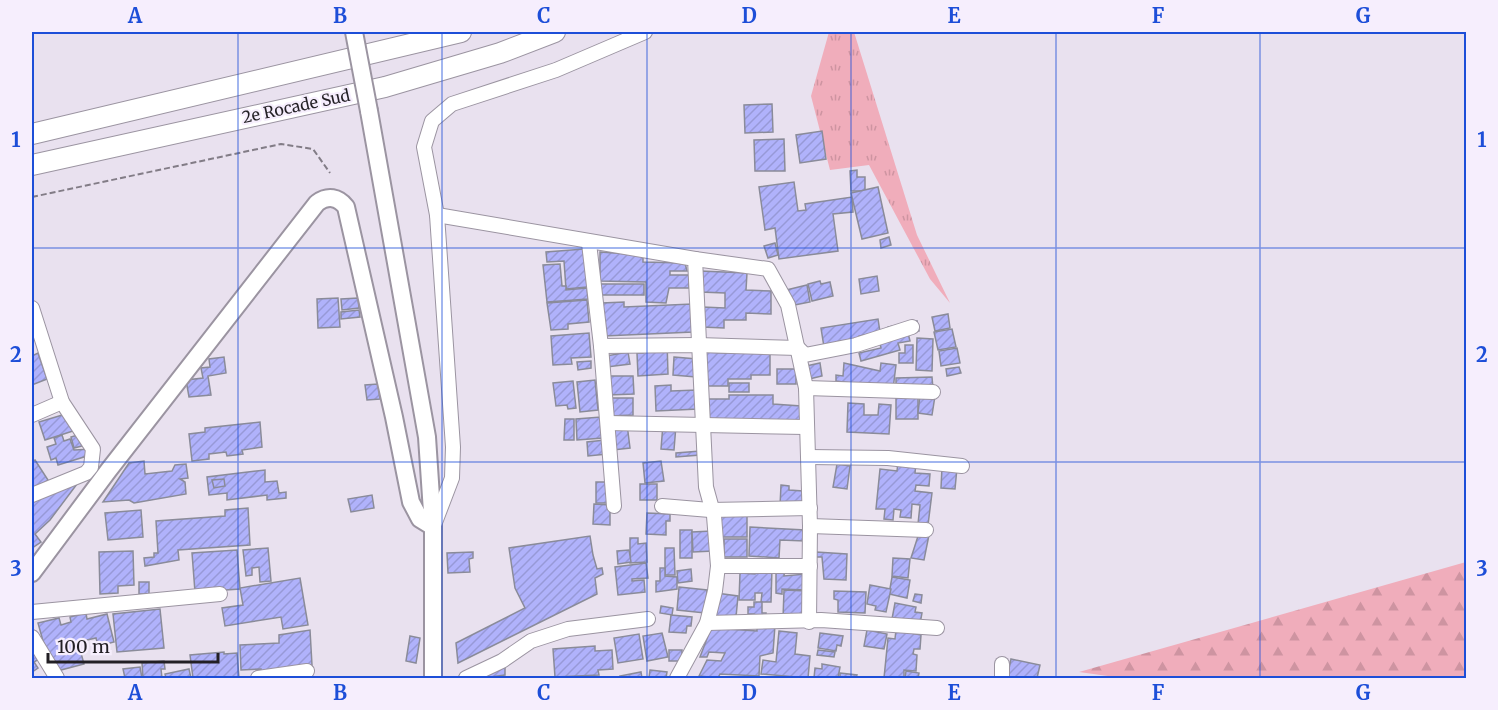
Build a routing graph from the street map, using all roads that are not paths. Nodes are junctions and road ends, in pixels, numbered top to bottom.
1 (354, 32) edge
2 (461, 32) edge
3 (555, 32) edge
4 (645, 32) edge
5 (32, 134) edge
6 (32, 165) edge
7 (437, 215) junction
8 (589, 243) junction
9 (694, 259) junction
10 (32, 308) edge
11 (912, 327) dead end
12 (698, 345) junction
13 (601, 346) junction
14 (37, 347) edge
15 (798, 348) junction
16 (806, 388) junction
17 (933, 392) dead end
18 (62, 402) junction
19 (32, 415) edge
20 (608, 423) junction
21 (701, 427) junction
22 (805, 427) junction
23 (809, 457) junction
24 (962, 466) dead end
25 (32, 495) edge
26 (614, 506) dead end
27 (662, 506) dead end
28 (810, 508) junction
29 (710, 510) junction
30 (810, 526) junction
31 (433, 527) junction
32 (926, 530) dead end
33 (718, 566) junction
34 (810, 566) junction
35 (32, 573) edge
36 (220, 594) dead end
37 (32, 612) edge
38 (648, 619) dead end
39 (809, 622) junction
40 (707, 623) junction
41 (937, 628) dead end
42 (32, 637) edge
43 (307, 671) dead end
44 (57, 678) edge
45 (258, 678) edge
46 (433, 678) edge
47 (466, 678) edge
48 (677, 678) edge

1 - 31 main road, bridge
2 - 5 highway, 2e Rocade Sud
3 - 6 highway, 2e Rocade Sud
4 - 7 street
7 - 8 street
7 - 31 street
8 - 9 street
8 - 13 street
9 - 12 street
9 - 15 street
10 - 14 street
11 - 15 street
12 - 13 street
12 - 15 street
12 - 21 street
13 - 20 street
14 - 18 street
15 - 16 street
16 - 17 street
16 - 22 street
18 - 19 street
18 - 25 street
20 - 21 street
20 - 26 street
21 - 22 street
21 - 29 street
22 - 23 street
23 - 24 street
23 - 28 street
27 - 29 street
28 - 29 street
28 - 30 street
29 - 33 street
30 - 32 street
30 - 34 street
31 - 35 main road
31 - 46 main road
33 - 34 street
33 - 40 street
34 - 39 street
36 - 37 street
38 - 47 street
39 - 40 street
39 - 41 street
40 - 48 street
42 - 44 street
43 - 45 street

